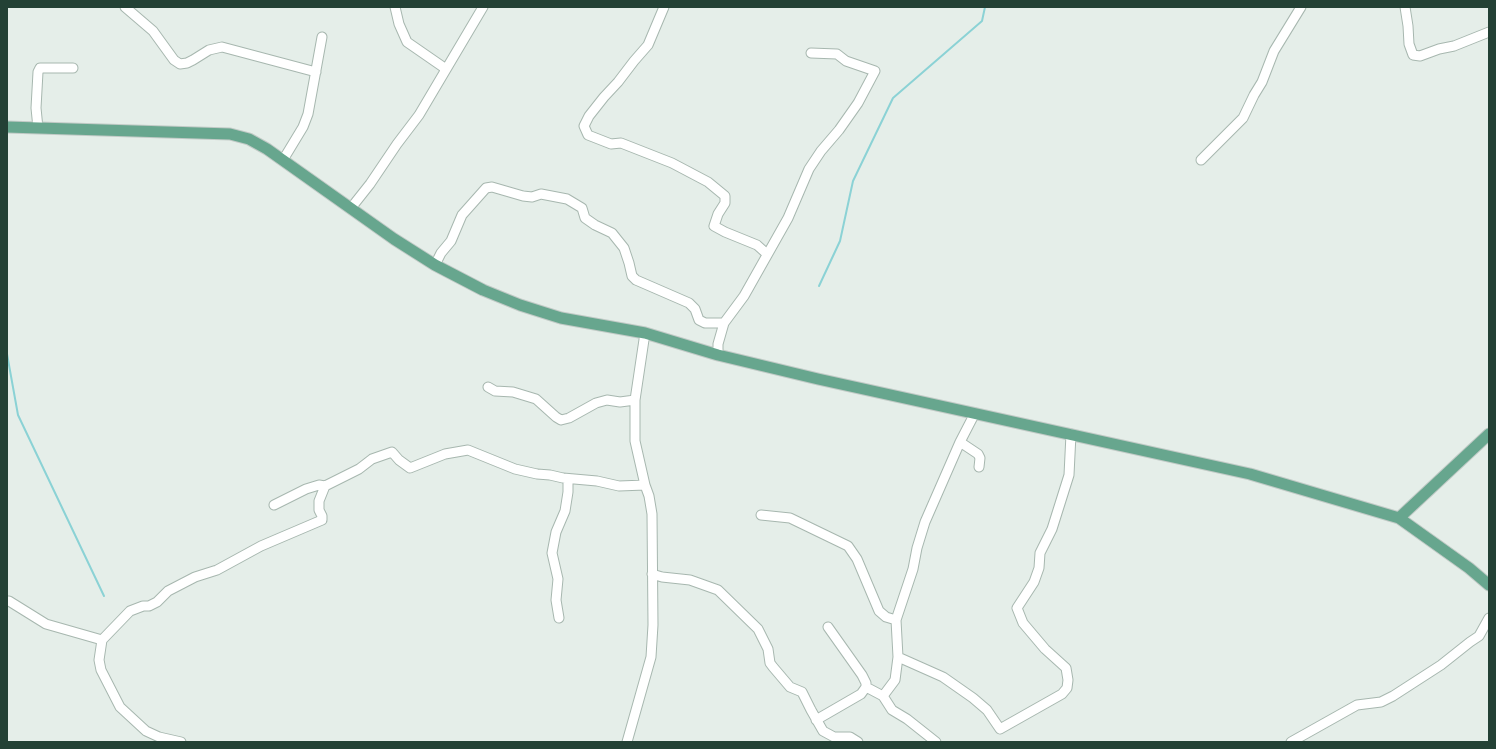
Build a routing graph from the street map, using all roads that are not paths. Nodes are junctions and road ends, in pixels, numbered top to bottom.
1 (125, 7) edge
2 (395, 7) edge
3 (483, 7) edge
4 (664, 7) edge
5 (1301, 7) edge
6 (1405, 7) edge
7 (1489, 32) edge
8 (322, 37) dead end
9 (811, 53) dead end
10 (73, 68) dead end
11 (446, 69) junction
12 (316, 72) junction
13 (7, 127) edge
14 (38, 128) junction
15 (283, 160) junction
16 (1201, 160) dead end
17 (351, 208) junction
18 (767, 254) junction
19 (435, 265) junction
20 (724, 323) junction
21 (645, 333) junction
22 (718, 355) junction
23 (488, 387) dead end
24 (635, 400) junction
25 (974, 413) junction
26 (1071, 434) junction
27 (1489, 434) edge
28 (960, 442) junction
29 (979, 467) dead end
30 (568, 479) junction
31 (645, 485) junction
32 (325, 486) junction
33 (274, 505) dead end
34 (761, 515) dead end
35 (1399, 518) junction
36 (652, 574) junction
37 (1489, 585) edge
38 (7, 601) edge
39 (559, 618) dead end
40 (1489, 618) edge
41 (896, 620) junction
42 (828, 627) dead end
43 (102, 640) junction
44 (898, 657) junction
45 (866, 687) junction
46 (883, 696) junction
47 (816, 720) junction
48 (182, 742) edge
49 (627, 742) edge
50 (858, 742) edge
51 (936, 742) edge
52 (1291, 742) edge

1 - 12 street
2 - 11 street
3 - 11 street
4 - 18 street
5 - 16 street
6 - 7 street
8 - 12 street
9 - 18 street
10 - 14 street
11 - 17 street
12 - 15 street
13 - 14 main road
14 - 15 main road
15 - 17 main road
17 - 19 main road
18 - 20 street
19 - 20 street
19 - 21 main road
20 - 22 street
21 - 22 main road
21 - 24 street
22 - 25 main road
23 - 24 street
24 - 31 street
25 - 26 main road
25 - 28 street
26 - 35 main road
26 - 44 street
27 - 35 main road
28 - 29 street
28 - 41 street
30 - 31 street
30 - 32 street
30 - 39 street
31 - 36 street
32 - 33 street
32 - 43 street
34 - 41 street
35 - 37 main road
36 - 47 street
36 - 49 street
38 - 43 street
40 - 52 street
41 - 44 street
42 - 45 street
43 - 48 street
44 - 46 street
45 - 46 street
45 - 47 street
46 - 51 street
47 - 50 street

